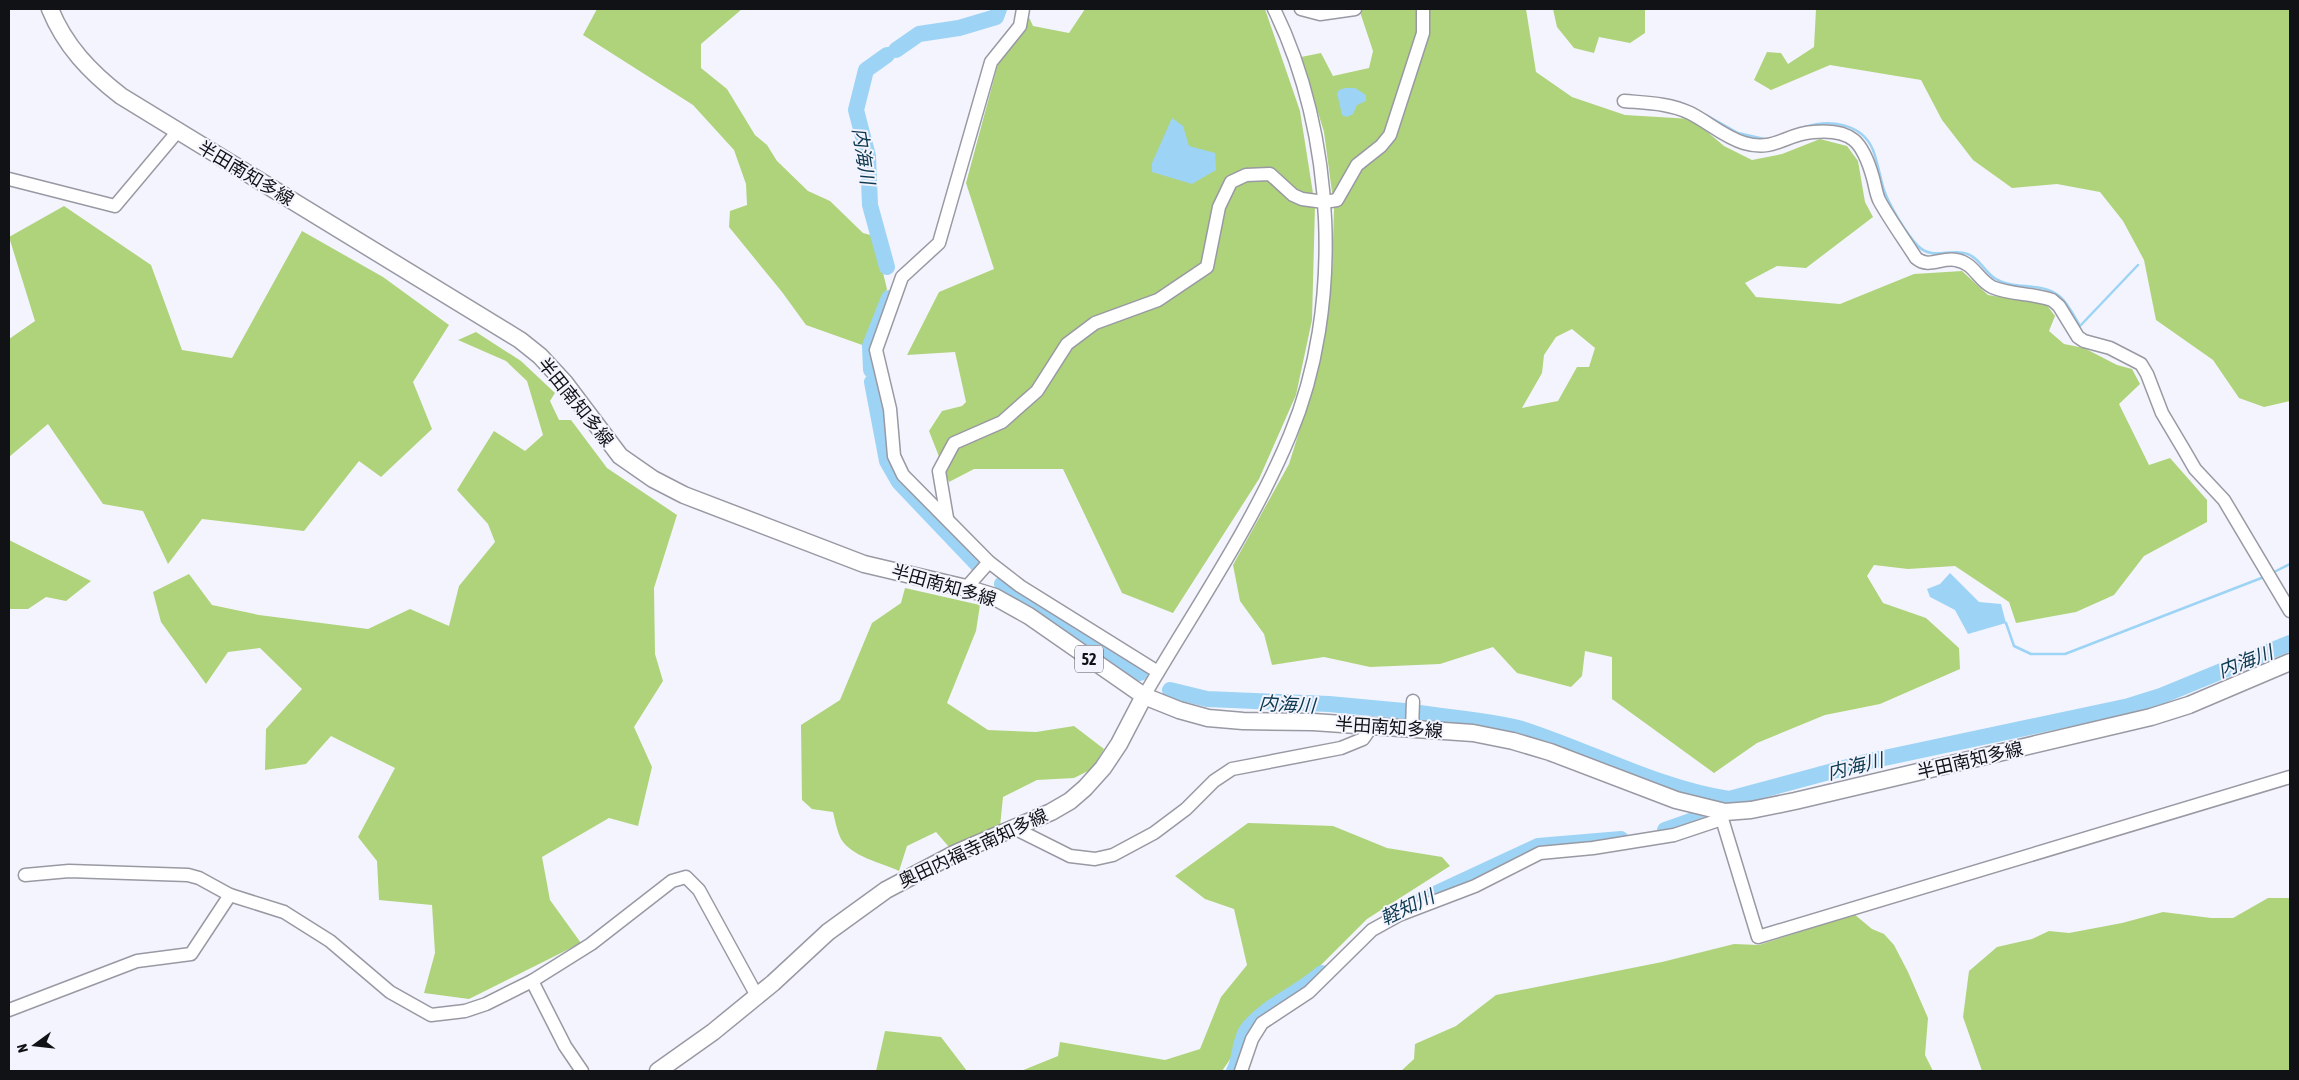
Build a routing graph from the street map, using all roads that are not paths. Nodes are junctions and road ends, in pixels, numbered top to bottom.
1 (50, 9) edge
2 (1023, 9) edge
3 (1274, 9) edge
4 (1301, 9) edge
5 (1355, 9) edge
6 (1423, 9) edge
7 (1624, 102) dead end
8 (178, 131) junction
9 (9, 179) edge
10 (1324, 202) junction
11 (947, 518) junction
12 (989, 562) junction
13 (966, 588) junction
14 (2290, 611) edge
15 (2290, 662) edge
16 (1158, 672) junction
17 (1144, 696) junction
18 (1413, 701) dead end
19 (1372, 726) junction
20 (1412, 729) junction
21 (2290, 778) edge
22 (1723, 816) junction
23 (1012, 827) junction
24 (26, 875) dead end
25 (230, 895) junction
26 (532, 981) junction
27 (757, 996) junction
28 (9, 1010) edge
29 (582, 1071) edge
30 (658, 1071) edge
31 (1241, 1071) edge

1 - 8 main road, 半田南知多線 / 52
2 - 11 street
3 - 10 street
4 - 5 street
6 - 10 street
7 - 14 street
8 - 9 street
8 - 13 main road, 半田南知多線 / 52
10 - 11 street
10 - 16 street
11 - 12 street
12 - 13 street
12 - 16 street
13 - 17 main road, 半田南知多線 / 52
15 - 22 main road, 半田南知多線 / 52
16 - 17 street
17 - 19 main road, 半田南知多線 / 52
17 - 23 main road, 奥田内福寺南知多線
18 - 20 street
19 - 20 main road, 半田南知多線 / 52
19 - 23 street
20 - 22 main road, 半田南知多線 / 52
21 - 22 street
22 - 31 street
23 - 27 main road, 奥田内福寺南知多線
24 - 25 street
25 - 26 street
25 - 28 street
26 - 27 street
26 - 29 street
27 - 30 main road, 奥田内福寺南知多線

